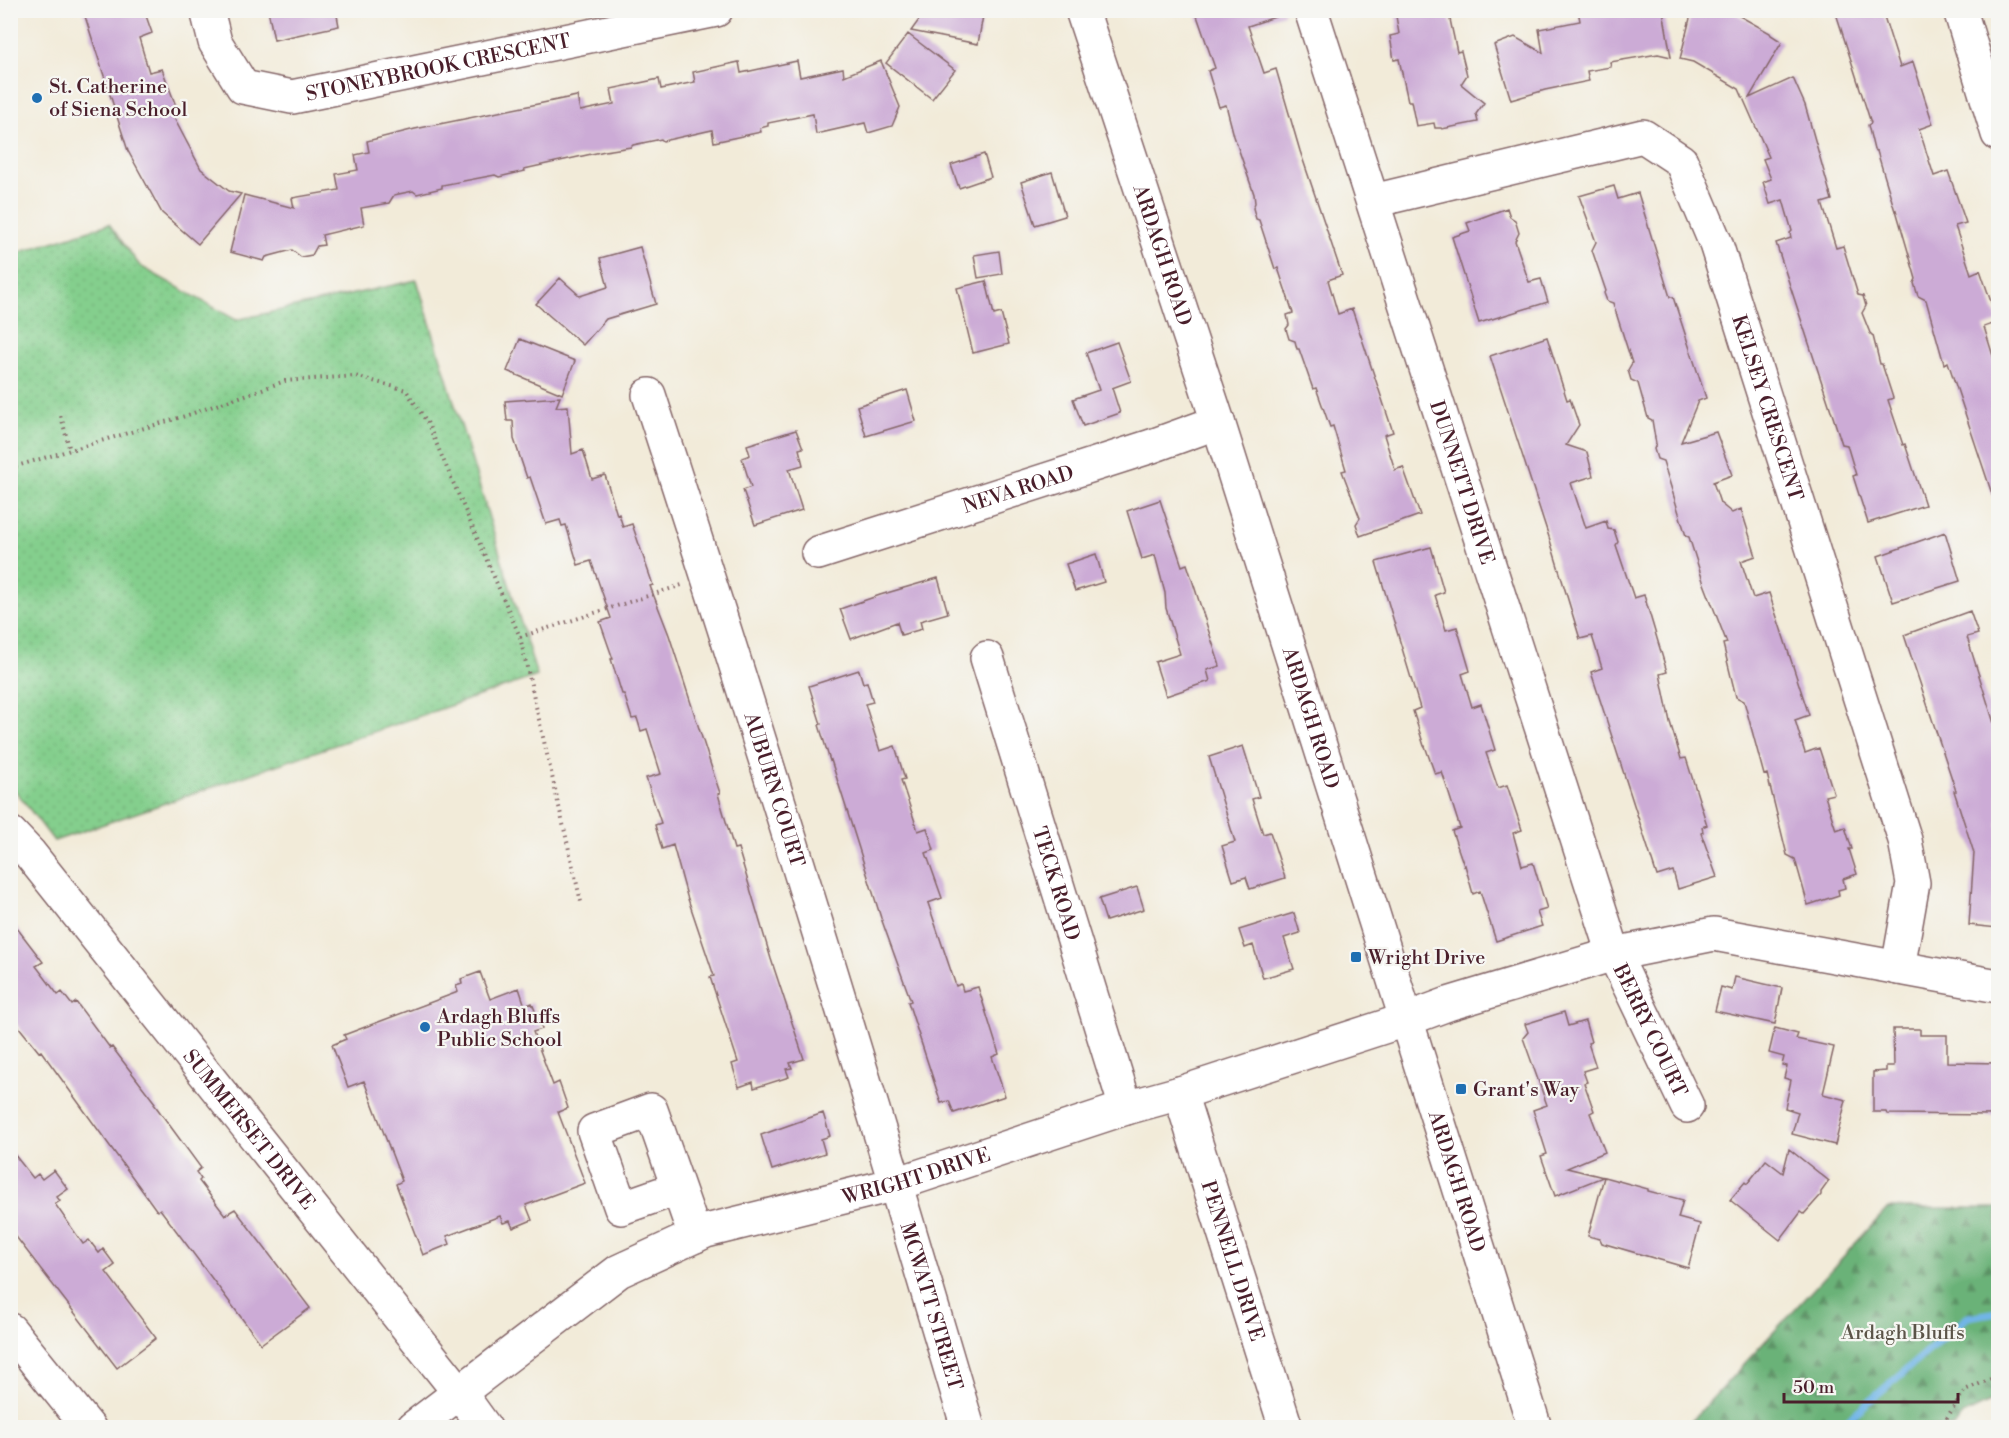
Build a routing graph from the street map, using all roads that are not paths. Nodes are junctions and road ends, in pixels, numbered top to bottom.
1 (207, 10) edge
2 (716, 10) edge
3 (1082, 10) edge
4 (1311, 10) edge
5 (1960, 10) edge
6 (1998, 134) edge
7 (1373, 201) junction
8 (650, 395) dead end
9 (1218, 422) junction
10 (818, 553) dead end
11 (987, 658) dead end
12 (10, 833) edge
13 (1614, 954) junction
14 (1898, 968) junction
15 (1998, 986) edge
16 (1405, 1020) junction
17 (1180, 1093) junction
18 (1688, 1106) dead end
19 (1126, 1108) junction
20 (896, 1184) junction
21 (678, 1188) dead end
22 (695, 1236) junction
23 (10, 1330) edge
24 (459, 1392) junction
25 (89, 1428) edge
26 (413, 1428) edge
27 (485, 1428) edge
28 (968, 1428) edge
29 (1286, 1428) edge
30 (1535, 1428) edge

1 - 2 street, STONEYBROOK CRESCENT
3 - 9 street, ARDAGH ROAD
4 - 7 street, DUNNETT DRIVE
5 - 6 street
7 - 13 street, DUNNETT DRIVE
7 - 14 street, KELSEY CRESCENT
8 - 20 street, AUBURN COURT
9 - 10 street, NEVA ROAD
9 - 16 street, ARDAGH ROAD
11 - 19 street, TECK ROAD
12 - 24 street, SUMMERSET DRIVE
13 - 14 street
13 - 16 street
13 - 18 street, BERRY COURT
14 - 15 street
16 - 17 street, WRIGHT DRIVE
16 - 30 street, ARDAGH ROAD
17 - 19 street, WRIGHT DRIVE
17 - 29 street, PENNELL DRIVE
19 - 20 street, WRIGHT DRIVE
20 - 22 street, WRIGHT DRIVE
20 - 28 street, MCWATT STREET
21 - 22 street
22 - 24 street, WRIGHT DRIVE
23 - 25 street
24 - 26 street, WRIGHT DRIVE
24 - 27 street, SUMMERSET DRIVE

